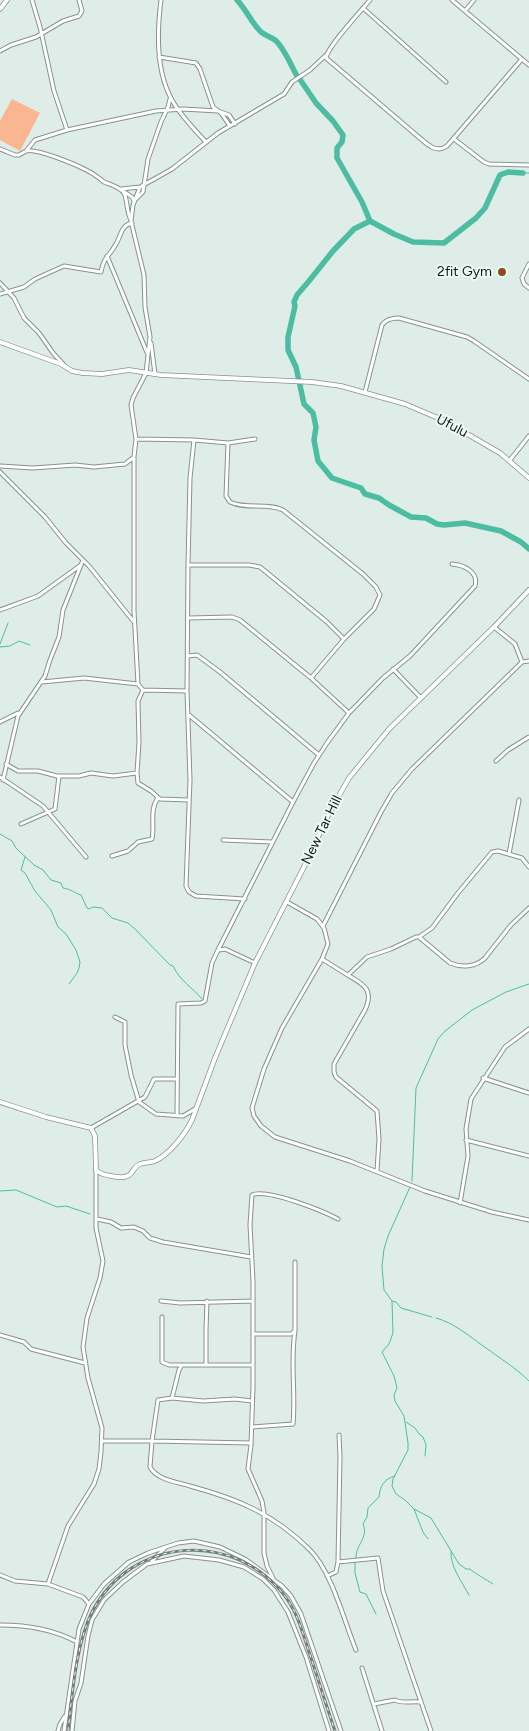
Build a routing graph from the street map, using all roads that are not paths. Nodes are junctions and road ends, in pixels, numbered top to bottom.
1 (7, 0) edge
2 (32, 0) edge
3 (79, 0) edge
4 (160, 0) edge
5 (370, 0) edge
6 (452, 0) edge
7 (474, 0) edge
8 (363, 8) junction
9 (0, 9) edge
10 (465, 11) junction
11 (42, 35) junction
12 (0, 51) edge
13 (326, 55) junction
14 (160, 57) junction
15 (522, 59) junction
16 (529, 65) edge
17 (446, 82) dead end
18 (170, 96) junction
19 (178, 110) junction
20 (166, 111) junction
21 (218, 111) junction
22 (235, 124) junction
23 (230, 126) junction
24 (67, 130) junction
25 (454, 139) junction
26 (206, 142) junction
27 (0, 149) edge
28 (26, 151) junction
29 (529, 164) edge
30 (144, 185) junction
31 (140, 187) junction
32 (121, 190) junction
33 (134, 201) junction
34 (131, 222) junction
35 (107, 256) junction
36 (529, 264) edge
37 (0, 283) edge
38 (529, 288) edge
39 (8, 292) junction
40 (0, 294) edge
41 (150, 333) junction
42 (0, 342) edge
43 (148, 356) junction
44 (64, 365) junction
45 (146, 373) junction
46 (155, 374) junction
47 (529, 379) edge
48 (365, 392) junction
49 (529, 436) edge
50 (136, 439) junction
51 (255, 439) dead end
52 (194, 440) junction
53 (228, 443) junction
54 (134, 457) junction
55 (510, 460) junction
56 (0, 466) edge
57 (0, 472) edge
58 (529, 478) edge
59 (83, 560) junction
60 (452, 564) dead end
61 (81, 565) junction
62 (188, 565) junction
63 (529, 590) edge
64 (0, 610) edge
65 (188, 618) junction
66 (134, 622) junction
67 (494, 627) junction
68 (344, 639) junction
69 (188, 656) junction
70 (529, 661) edge
71 (522, 662) junction
72 (393, 669) junction
73 (312, 678) junction
74 (41, 682) junction
75 (138, 684) junction
76 (143, 690) junction
77 (188, 691) junction
78 (420, 698) junction
79 (19, 713) junction
80 (349, 713) junction
81 (188, 714) junction
82 (0, 722) edge
83 (529, 737) edge
84 (319, 755) junction
85 (496, 761) dead end
86 (6, 764) junction
87 (137, 773) junction
88 (59, 776) junction
89 (1, 779) edge
90 (158, 798) junction
91 (188, 800) junction
92 (519, 800) dead end
93 (293, 802) junction
94 (56, 806) junction
95 (49, 812) junction
96 (56, 820) junction
97 (21, 824) dead end
98 (223, 840) dead end
99 (272, 842) junction
100 (509, 854) junction
101 (112, 856) dead end
102 (86, 857) dead end
103 (529, 867) edge
104 (245, 899) junction
105 (287, 902) junction
106 (529, 908) edge
107 (323, 926) junction
108 (419, 937) junction
109 (218, 950) junction
110 (322, 959) junction
111 (255, 963) junction
112 (348, 975) junction
113 (115, 1017) dead end
114 (529, 1029) edge
115 (483, 1078) junction
116 (177, 1079) junction
117 (529, 1093) edge
118 (0, 1102) edge
119 (139, 1102) junction
120 (198, 1107) junction
121 (177, 1116) junction
122 (91, 1128) junction
123 (466, 1140) junction
124 (529, 1156) edge
125 (96, 1170) junction
126 (378, 1171) junction
127 (460, 1203) junction
128 (96, 1219) junction
129 (338, 1219) dead end
130 (529, 1220) edge
131 (251, 1257) junction
132 (295, 1262) dead end
133 (162, 1301) dead end
134 (208, 1301) junction
135 (253, 1301) junction
136 (162, 1317) dead end
137 (295, 1331) junction
138 (253, 1334) junction
139 (0, 1335) edge
140 (85, 1364) junction
141 (182, 1365) junction
142 (206, 1365) junction
143 (253, 1365) junction
144 (172, 1398) junction
145 (252, 1401) junction
146 (252, 1427) junction
147 (339, 1435) dead end
148 (102, 1441) junction
149 (152, 1441) junction
150 (251, 1443) junction
151 (264, 1513) junction
152 (166, 1548) junction
153 (151, 1562) junction
154 (338, 1562) junction
155 (0, 1575) edge
156 (327, 1576) junction
157 (274, 1580) junction
158 (48, 1584) junction
159 (89, 1604) junction
160 (0, 1625) edge
161 (77, 1642) junction
162 (356, 1650) dead end
163 (362, 1668) dead end
164 (420, 1702) junction
165 (374, 1704) junction
166 (66, 1716) junction
167 (58, 1731) edge
168 (64, 1731) edge
169 (72, 1731) edge
170 (329, 1731) edge
171 (341, 1731) edge
172 (382, 1731) edge
173 (432, 1731) edge

1 - 9 street
2 - 11 street
3 - 11 street
4 - 14 street
5 - 8 street
6 - 10 street
7 - 10 street
8 - 13 street
8 - 17 street
10 - 15 street
11 - 12 street
11 - 24 street
13 - 22 street
13 - 25 street
14 - 18 street
14 - 21 street
15 - 16 street
15 - 25 street
18 - 19 street
18 - 20 street
19 - 20 street
19 - 21 street
19 - 26 street
20 - 24 street
20 - 30 street
21 - 22 street
21 - 23 street
22 - 23 street
23 - 26 street
24 - 28 street
25 - 29 street
26 - 30 street
27 - 28 street
28 - 32 street
30 - 31 street
30 - 33 street
31 - 32 street
31 - 33 street
32 - 33 street
32 - 34 street
33 - 34 street
34 - 35 street
34 - 41 street
35 - 39 street
35 - 43 street
36 - 38 street
37 - 39 street
39 - 40 street
39 - 44 street
41 - 43 street
41 - 46 street
42 - 44 street, Ufulu
43 - 45 street
44 - 45 street, Ufulu
45 - 46 street, Ufulu
45 - 50 street
46 - 48 street, Ufulu
47 - 48 street
48 - 55 street, Ufulu
49 - 55 street
50 - 52 street
50 - 54 street
51 - 53 street
52 - 53 street
52 - 62 street
53 - 68 street
54 - 56 street
54 - 66 street
55 - 58 street, Ufulu
57 - 59 street
59 - 61 street
59 - 66 street
60 - 72 street
61 - 64 street
61 - 74 street
62 - 65 street
62 - 68 street
63 - 67 street, New Tar Hill
65 - 69 street
65 - 73 street
66 - 75 street
67 - 71 street
67 - 78 street, New Tar Hill
68 - 73 street
69 - 77 street
69 - 84 street
70 - 71 street
71 - 107 street
72 - 78 street
72 - 80 street
73 - 80 street
74 - 75 street
74 - 79 street
75 - 76 street
76 - 77 street
76 - 87 street
77 - 81 street
78 - 105 street, New Tar Hill
79 - 82 street
79 - 86 street
80 - 84 street
81 - 91 street
81 - 93 street
83 - 85 street
84 - 93 street
86 - 88 street
86 - 89 street
87 - 88 street
87 - 90 street
88 - 94 street
89 - 95 street
90 - 91 street
90 - 101 street
91 - 104 street
92 - 100 street
93 - 99 street
94 - 95 street
94 - 96 street
95 - 96 street
95 - 97 street
96 - 102 street
98 - 99 street
99 - 104 street
100 - 103 street
100 - 108 street
104 - 109 street
105 - 107 street
105 - 111 street, New Tar Hill
106 - 108 street
107 - 110 street
108 - 112 street
109 - 111 street
109 - 116 street
110 - 112 street
110 - 126 street
111 - 120 street, New Tar Hill
112 - 126 street
113 - 119 street
114 - 115 street
115 - 117 street
115 - 123 street
116 - 119 street
116 - 121 street
118 - 122 street
119 - 121 street
119 - 122 street
120 - 121 street
120 - 125 street, New Tar Hill
122 - 125 street
123 - 124 street
123 - 127 street
125 - 128 street
126 - 127 street
127 - 130 street
128 - 131 street
128 - 140 street
129 - 131 street
131 - 135 street
132 - 137 street
133 - 134 street
134 - 135 street
134 - 142 street
135 - 138 street
136 - 141 street
137 - 138 street
137 - 146 street
138 - 143 street
139 - 140 street
140 - 148 street
141 - 142 street
141 - 144 street
142 - 143 street
143 - 145 street
144 - 145 street
144 - 149 street
145 - 146 street
146 - 150 street
147 - 154 street
148 - 149 street
148 - 158 street
149 - 150 street
149 - 151 street
150 - 151 street
151 - 156 street
151 - 157 street
152 - 153 street
152 - 157 street
152 - 159 street
153 - 169 street
153 - 170 street
154 - 156 street
154 - 164 street
155 - 158 street
156 - 162 street
157 - 171 street
158 - 159 street
159 - 161 street
160 - 161 street
161 - 166 street
163 - 165 street
164 - 165 street
164 - 173 street
165 - 172 street
166 - 167 street
166 - 168 street

